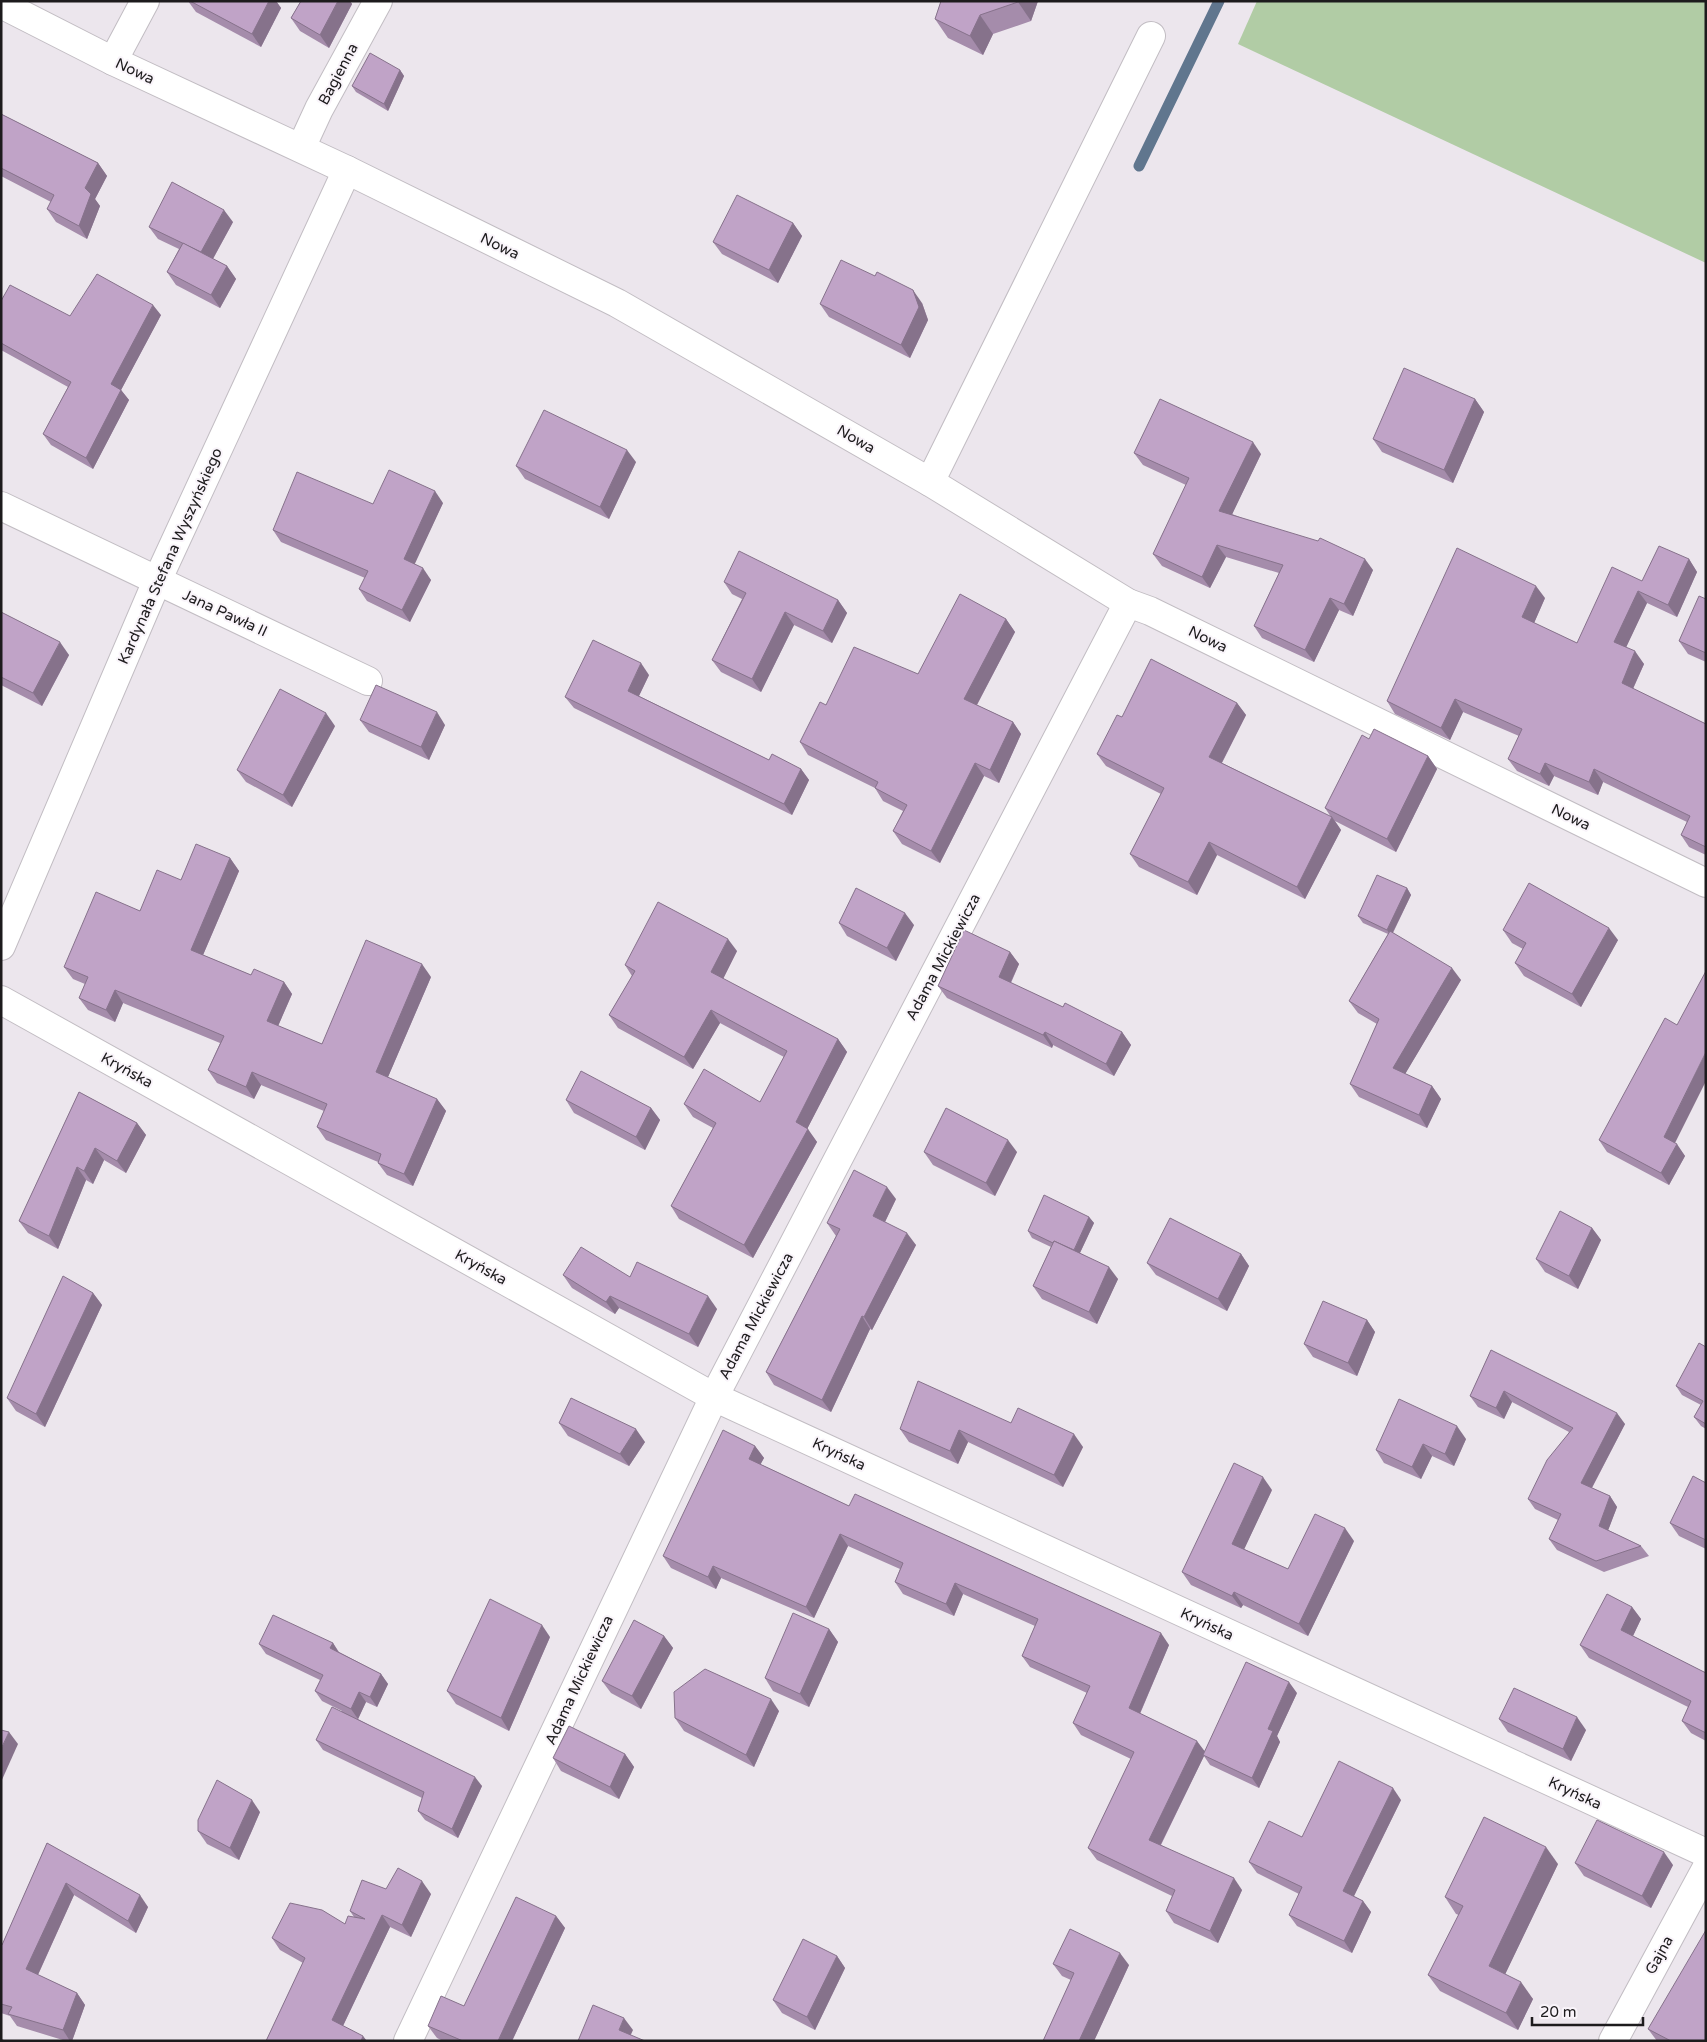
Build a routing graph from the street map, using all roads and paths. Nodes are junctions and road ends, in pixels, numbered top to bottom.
1 (145, 1) edge
2 (378, 1) edge
3 (1, 4) edge
4 (1151, 36) dead end
5 (113, 61) junction
6 (301, 148) junction
7 (347, 170) junction
8 (930, 482) junction
9 (1, 506) edge
10 (157, 580) junction
11 (1128, 603) junction
12 (368, 681) dead end
13 (1706, 883) edge
14 (1, 946) edge
15 (1, 1000) edge
16 (714, 1397) junction
17 (1704, 1871) edge
18 (408, 2041) edge
19 (1613, 2041) edge

1 - 5 street
2 - 6 street, Bagienna
3 - 5 street, Nowa
4 - 8 street
5 - 6 street, Nowa
6 - 7 street, Nowa
7 - 8 street, Nowa
7 - 10 street, Kardynała Stefana Wyszyńskiego
8 - 11 street, Nowa
9 - 10 street, Jana Pawła II
10 - 12 street, Jana Pawła II
10 - 14 street, Kardynała Stefana Wyszyńskiego
11 - 13 street, Nowa
11 - 16 street, Adama Mickiewicza
15 - 16 street, Kryńska
16 - 17 street, Kryńska
16 - 18 street, Adama Mickiewicza
17 - 19 street, Gajna

